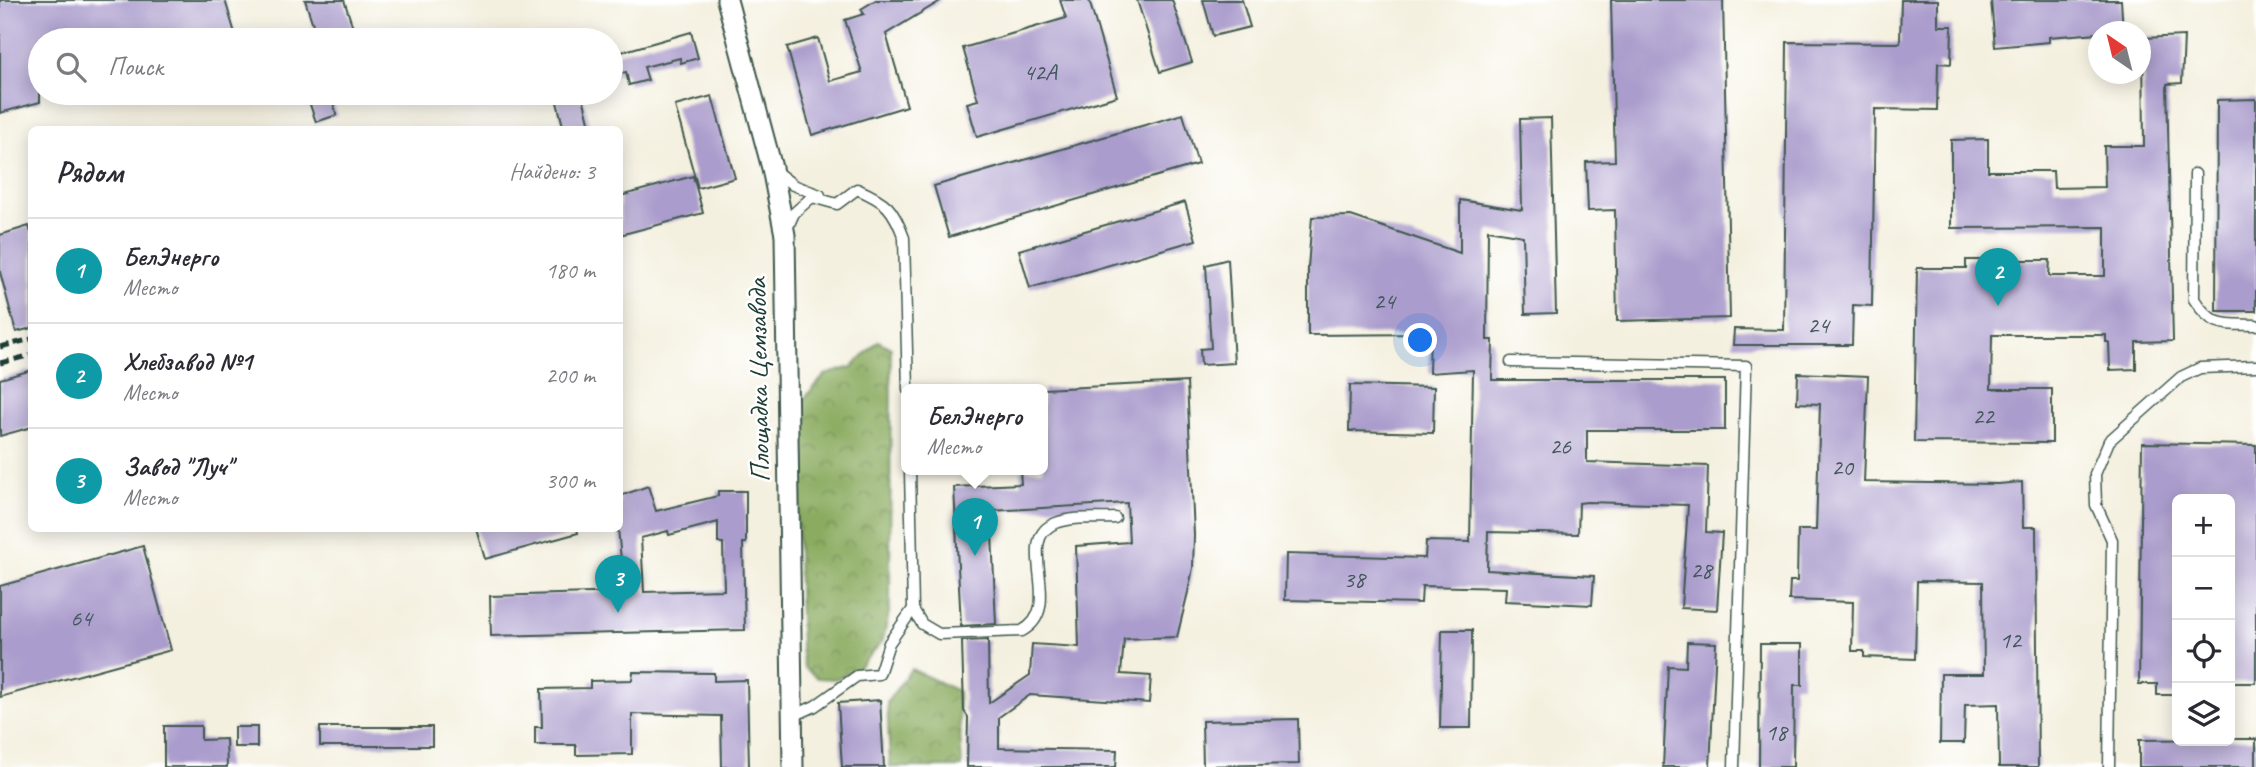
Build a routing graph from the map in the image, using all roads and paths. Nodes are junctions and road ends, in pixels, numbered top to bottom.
1 (727, 0) edge
2 (772, 168) junction
3 (2195, 174) dead end
4 (837, 204) junction
5 (785, 235) junction
6 (2256, 325) edge
7 (1511, 362) dead end
8 (2256, 366) edge
9 (908, 384) edge
10 (910, 475) edge
11 (1115, 518) dead end
12 (913, 609) junction
13 (790, 718) junction
14 (793, 767) edge
15 (1734, 767) edge
16 (2109, 767) edge

1 - 2 street, Площадка Цемзавода
2 - 4 lane
2 - 5 street, Площадка Цемзавода
3 - 6 lane
4 - 5 lane
4 - 9 lane
5 - 13 street, Площадка Цемзавода
7 - 15 lane
8 - 16 lane
10 - 12 lane
11 - 12 lane
12 - 13 lane
13 - 14 street, Площадка Цемзавода

